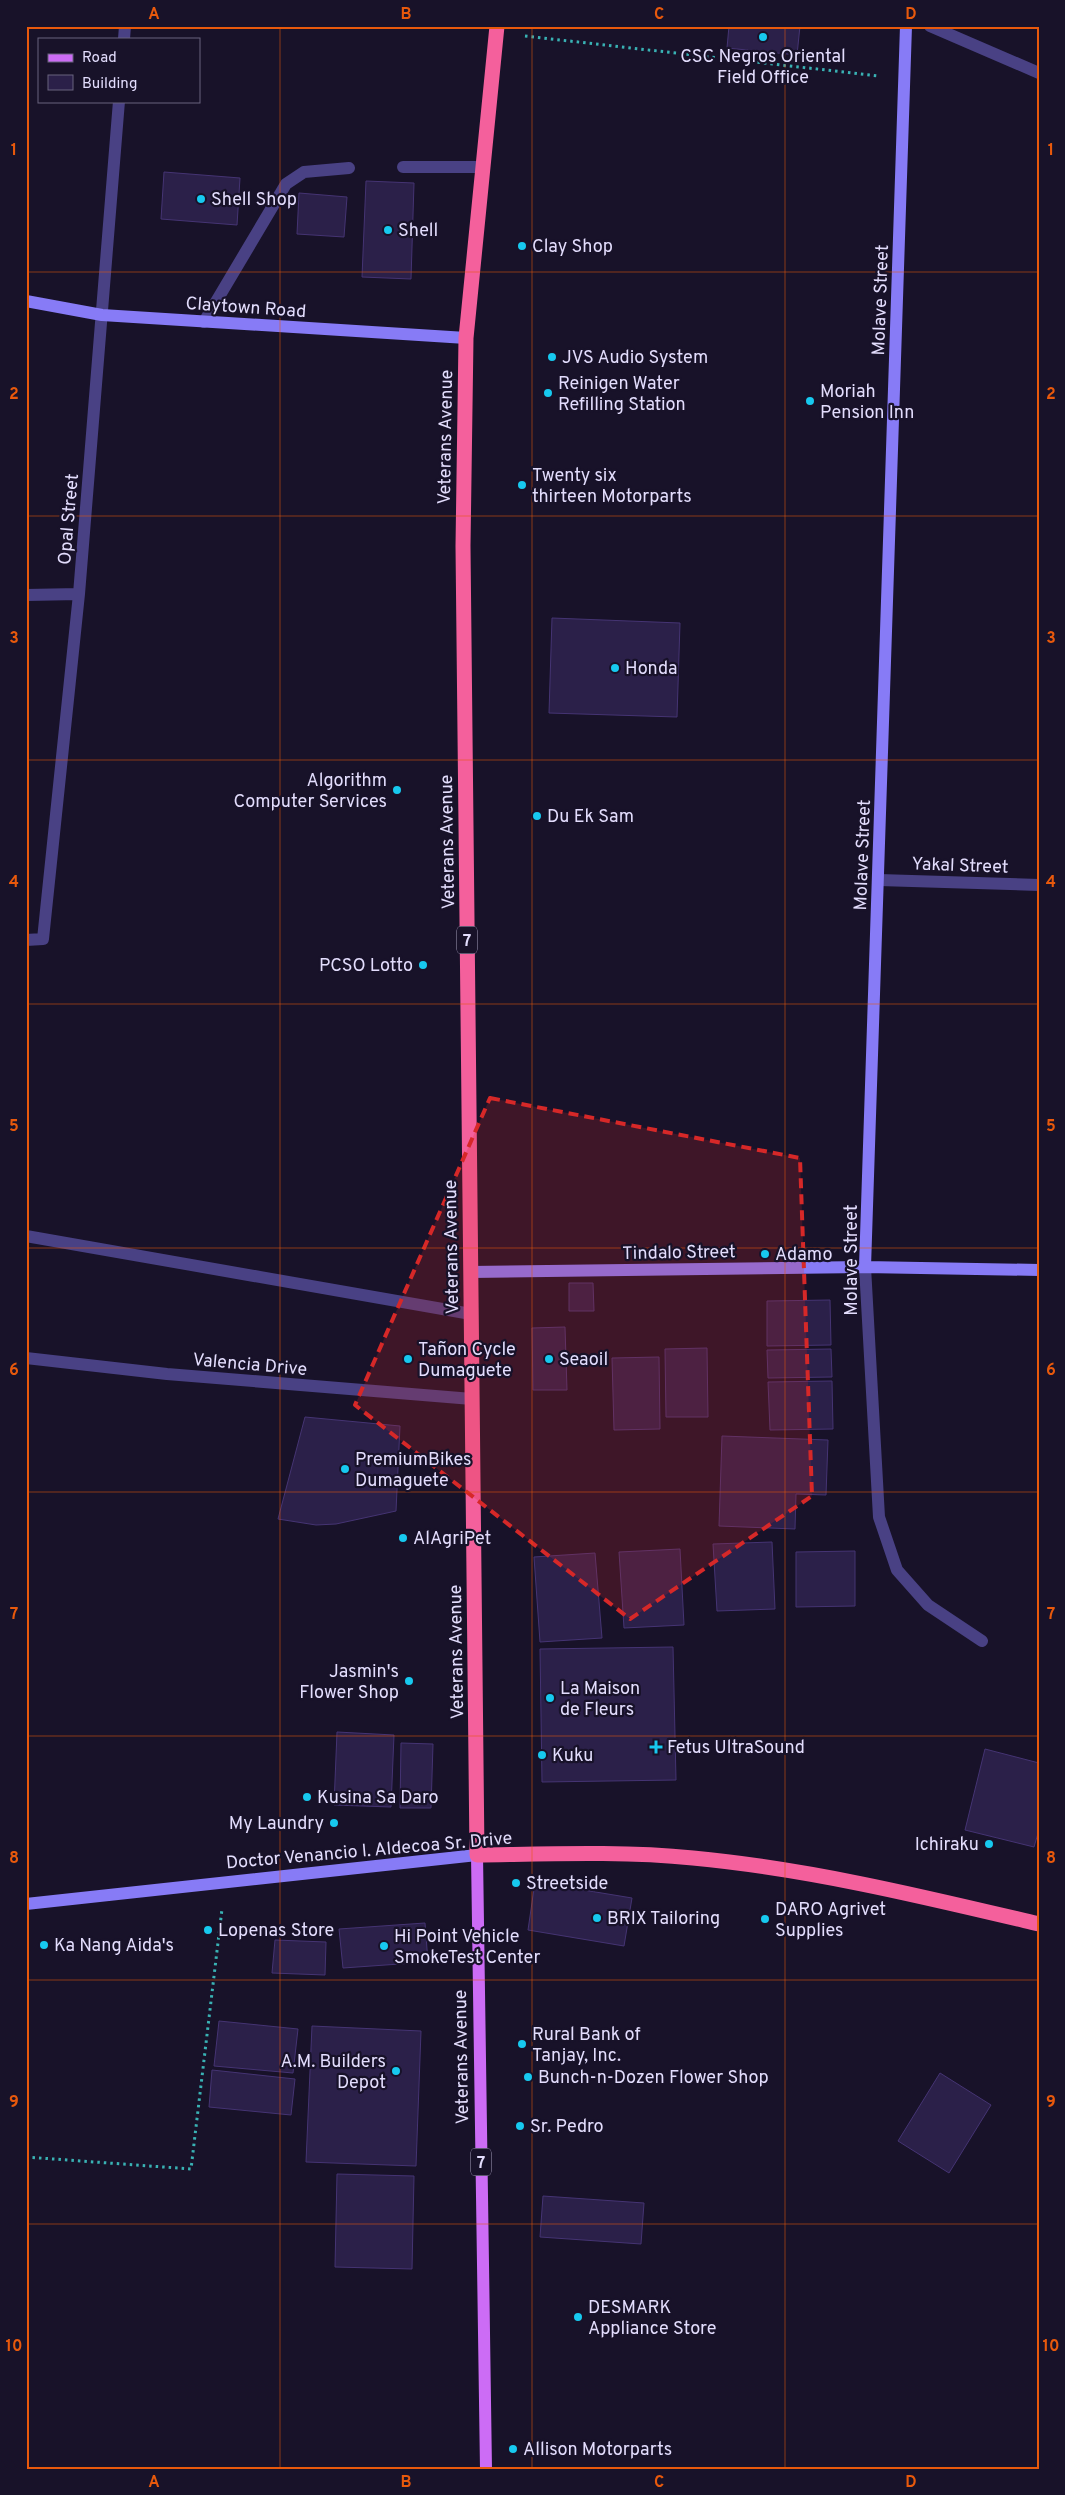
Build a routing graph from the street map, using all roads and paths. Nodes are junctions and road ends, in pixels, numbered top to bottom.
1 (906, 26) edge
2 (930, 26) edge
3 (497, 30) edge
4 (1039, 73) edge
5 (904, 79) junction
6 (119, 102) edge
7 (404, 167) dead end
8 (483, 167) junction
9 (349, 168) dead end
10 (26, 300) edge
11 (102, 315) junction
12 (204, 322) junction
13 (466, 338) junction
14 (79, 594) junction
15 (26, 595) edge
16 (879, 880) junction
17 (1039, 885) edge
18 (26, 940) edge
19 (26, 1236) edge
20 (865, 1267) junction
21 (1039, 1270) edge
22 (470, 1272) junction
23 (471, 1314) junction
24 (26, 1358) edge
25 (472, 1400) junction
26 (982, 1641) dead end
27 (477, 1856) junction
28 (225, 1883) junction
29 (26, 1904) edge
30 (1039, 1924) edge
31 (26, 2157) edge
32 (486, 2469) edge

1 - 5 street, Molave Street
2 - 4 street
3 - 5 path
3 - 8 highway, Veterans Avenue / 7
5 - 16 street, Molave Street
6 - 11 street, Opal Street
7 - 8 street
8 - 13 highway, Veterans Avenue / 7
9 - 12 street
10 - 11 street, Claytown Road
11 - 12 street, Claytown Road
11 - 14 street, Opal Street
12 - 13 street, Claytown Road
13 - 22 highway, Veterans Avenue / 7
14 - 15 street
14 - 18 street, Opal Street
16 - 17 street, Yakal Street
16 - 20 street, Molave Street
19 - 23 street
20 - 21 street, Tindalo Street
20 - 22 street, Tindalo Street
20 - 26 street, Molave Street
22 - 23 highway, Veterans Avenue / 7
23 - 25 highway, Veterans Avenue / 7
24 - 25 street, Valencia Drive
25 - 27 highway, Veterans Avenue / 7
27 - 28 street, Doctor Venancio I. Aldecoa Sr. Drive
27 - 30 highway, Doctor Venancio I. Aldecoa Sr. Drive
27 - 32 main road, Veterans Avenue / 7
28 - 29 street, Doctor Venancio I. Aldecoa Sr. Drive
28 - 31 path

